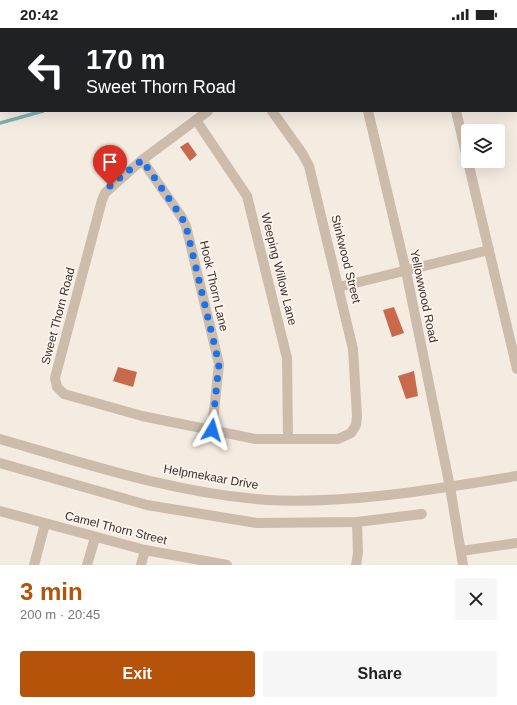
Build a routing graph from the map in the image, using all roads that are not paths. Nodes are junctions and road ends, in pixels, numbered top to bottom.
1 (207, 112) edge
2 (273, 112) edge
3 (368, 112) edge
4 (456, 112) edge
5 (196, 120) junction
6 (142, 160) junction
7 (489, 250) junction
8 (406, 271) junction
9 (339, 287) junction
10 (517, 369) edge
11 (356, 425) joint
12 (212, 430) junction
13 (0, 439) edge
14 (288, 439) junction
15 (0, 463) edge
16 (517, 476) edge
17 (450, 487) junction
18 (0, 511) edge
19 (422, 514) dead end
20 (358, 522) junction
21 (46, 524) junction
22 (95, 538) junction
23 (517, 543) edge
24 (145, 550) junction
25 (461, 551) junction
26 (194, 562) edge
27 (34, 565) edge
28 (87, 565) edge
29 (141, 565) edge
30 (227, 565) edge
31 (356, 565) edge
32 (463, 565) edge

1 - 5 street, Sweet Thorn Road
2 - 9 street, Stinkwood Street
3 - 8 street, Yellowwood Road
4 - 7 street
5 - 6 street, Sweet Thorn Road
5 - 14 street, Weeping Willow Lane
6 - 12 street, Hook Thorn Lane
6 - 12 street, Sweet Thorn Road
7 - 8 street
7 - 10 street
8 - 9 street
8 - 17 street, Yellowwood Road
9 - 11 street, Stinkwood Street
11 - 14 street, Sweet Thorn Road
12 - 14 street, Sweet Thorn Road
13 - 17 street, Helpmekaar Drive
15 - 20 street
16 - 17 street, Helpmekaar Drive
17 - 25 street, Yellowwood Road
18 - 21 street, Camel Thorn Street
19 - 20 street
20 - 31 street
21 - 22 street, Camel Thorn Street
21 - 27 street
22 - 24 street, Camel Thorn Street
22 - 28 street
23 - 25 street
24 - 26 street, Camel Thorn Street
24 - 29 street
25 - 32 street, Yellowwood Road
26 - 30 street, Camel Thorn Street

